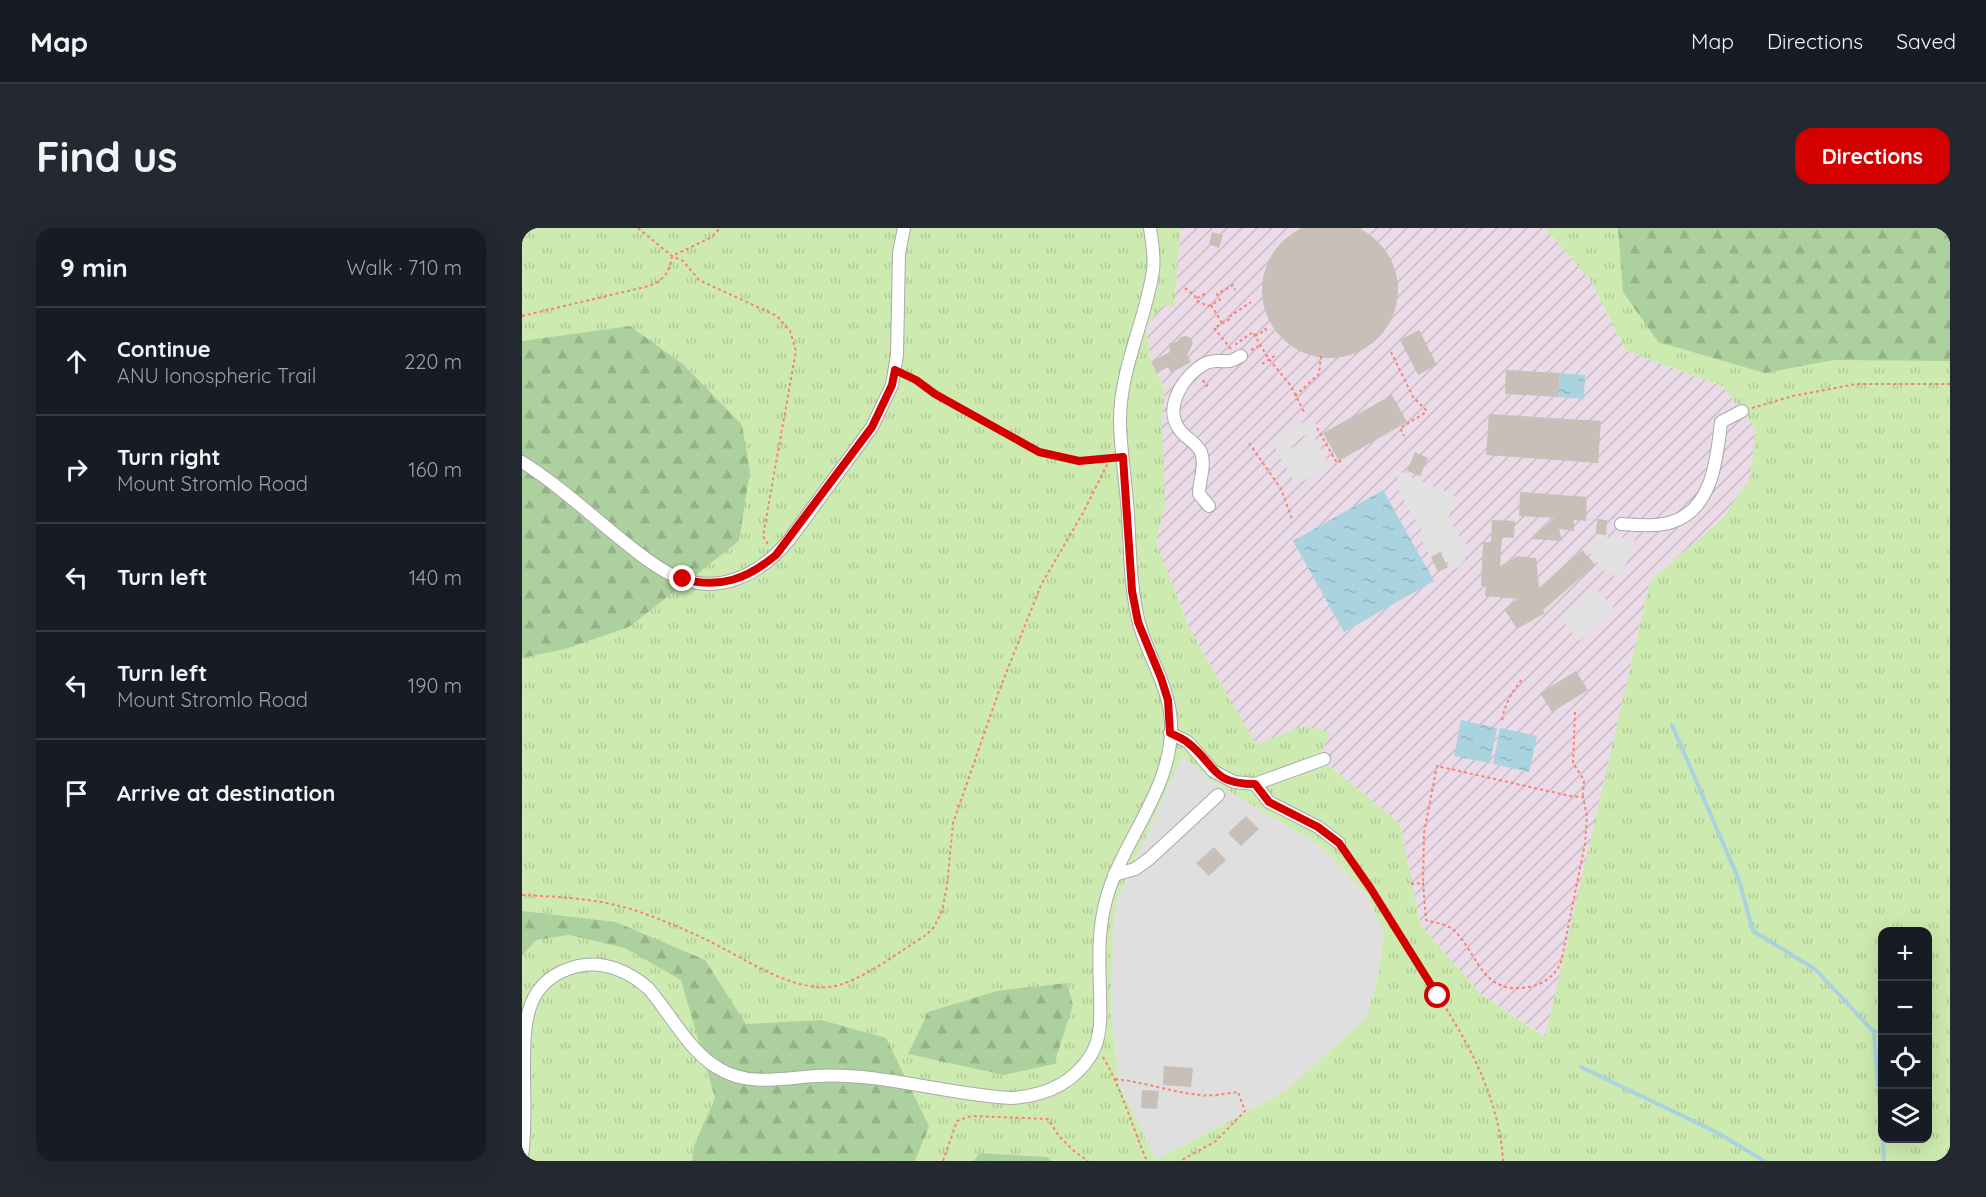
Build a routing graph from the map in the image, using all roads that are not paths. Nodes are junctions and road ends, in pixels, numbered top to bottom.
1 (903, 228) edge
2 (1150, 228) edge
3 (1246, 353) road end
4 (1742, 411) road end
5 (522, 462) edge
6 (1209, 506) dead end
7 (1620, 524) dead end
8 (1170, 733) junction
9 (1324, 759) dead end
10 (1255, 784) junction
11 (1218, 795) dead end
12 (1339, 843) road end
13 (1114, 875) junction
14 (522, 1157) edge

1 - 5 street
2 - 8 street
3 - 6 street
4 - 7 street
8 - 10 street
8 - 13 street
9 - 10 street
10 - 12 street
11 - 13 street
13 - 14 street

